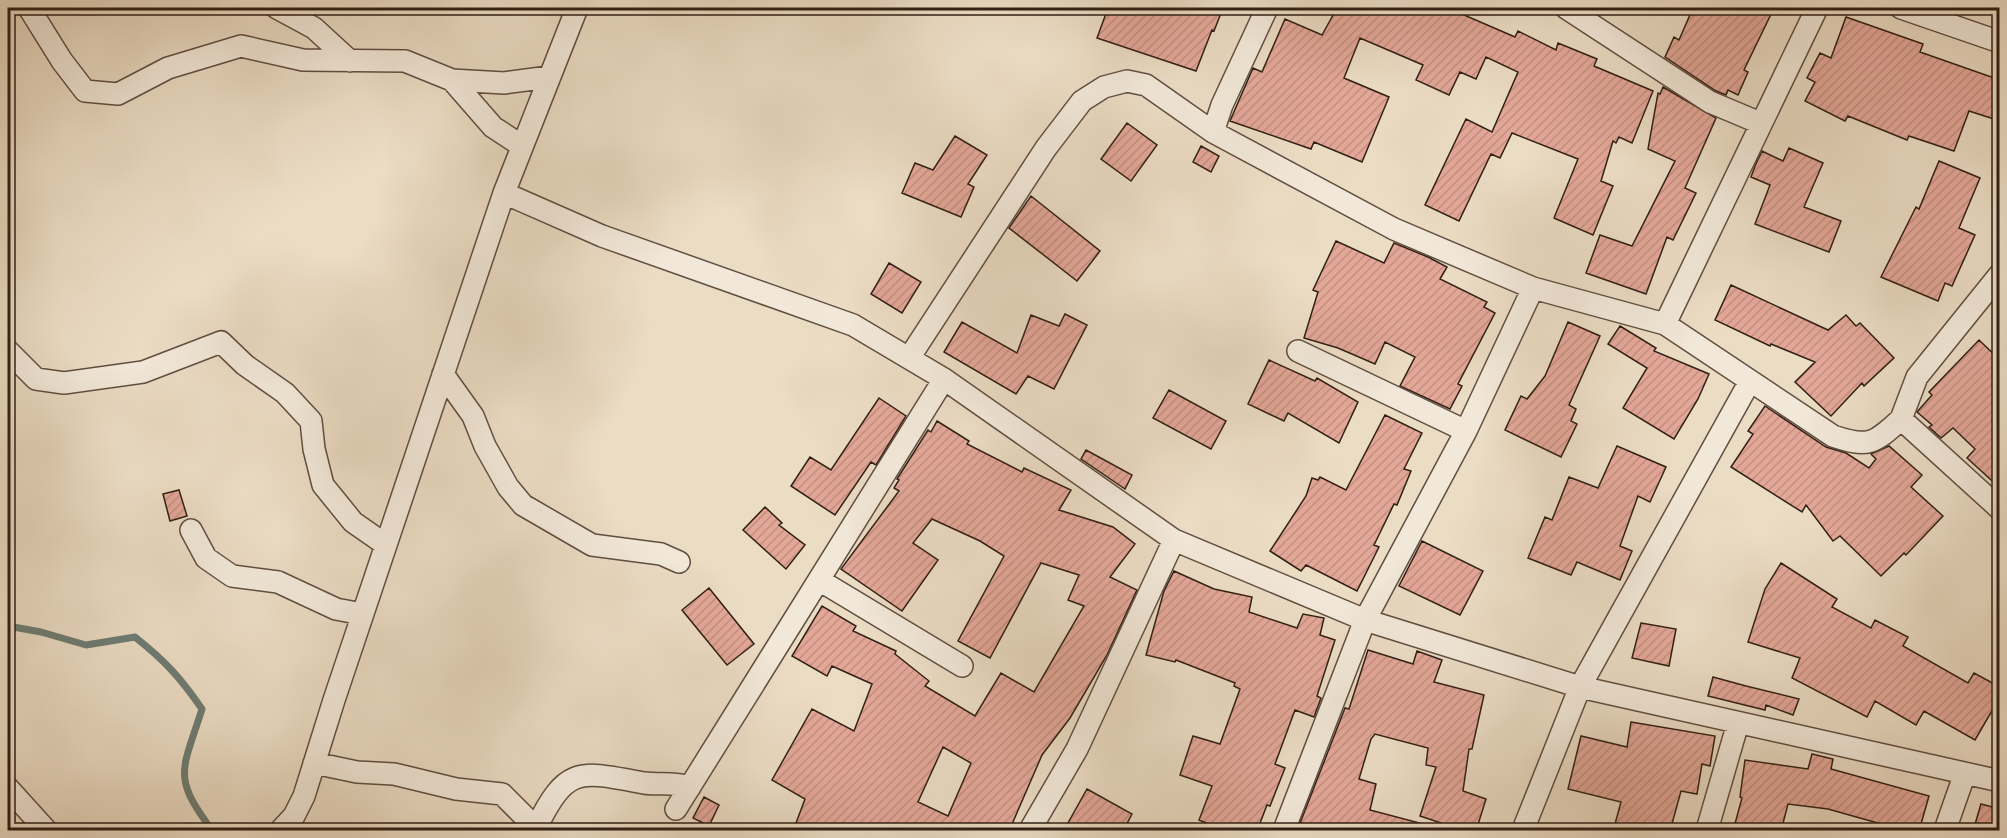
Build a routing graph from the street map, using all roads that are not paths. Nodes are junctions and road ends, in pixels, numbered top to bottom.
1 (29, 8) edge
2 (277, 8) edge
3 (576, 8) edge
4 (1267, 8) edge
5 (1566, 8) edge
6 (1817, 8) edge
7 (1902, 8) edge
8 (2000, 42) edge
9 (350, 61) junction
10 (549, 77) junction
11 (452, 80) junction
12 (1760, 123) junction
13 (1213, 132) junction
14 (522, 146) junction
15 (504, 193) junction
16 (2000, 274) edge
17 (1533, 288) junction
18 (1665, 324) junction
19 (8, 351) edge
20 (1298, 351) dead end
21 (909, 358) junction
22 (444, 374) junction
23 (944, 379) junction
24 (1750, 381) junction
25 (1901, 419) junction
26 (1466, 431) junction
27 (2000, 509) edge
28 (191, 530) dead end
29 (1174, 540) junction
30 (386, 544) junction
31 (679, 562) dead end
32 (819, 580) junction
33 (362, 614) junction
34 (1365, 620) junction
35 (962, 666) dead end
36 (1580, 687) junction
37 (1737, 723) junction
38 (314, 763) junction
39 (1965, 773) junction
40 (2000, 781) edge
41 (690, 787) junction
42 (8, 788) edge
43 (676, 809) dead end
44 (537, 829) edge
45 (46, 831) edge
46 (281, 831) edge
47 (1030, 831) edge
48 (1284, 831) edge
49 (1523, 831) edge
50 (1707, 831) edge
51 (1945, 831) edge

1 - 9 street
2 - 9 street
3 - 10 street
4 - 13 street
5 - 12 street
6 - 12 street
7 - 8 street
9 - 11 street
10 - 11 street
10 - 14 street
11 - 14 street
12 - 18 street
13 - 17 street
13 - 21 street
14 - 15 street
15 - 21 street
15 - 22 street
16 - 25 street
17 - 18 street
17 - 26 street
18 - 24 street
19 - 30 street
20 - 26 street
21 - 23 street
22 - 30 street
22 - 31 street
23 - 29 street
23 - 32 street
24 - 25 street
24 - 36 street
25 - 27 street
26 - 34 street
28 - 33 street
29 - 34 street
29 - 47 street
30 - 33 street
32 - 35 street
32 - 41 street
33 - 38 street
34 - 36 street
34 - 48 street
36 - 37 street
36 - 49 street
37 - 39 street
37 - 50 street
38 - 44 street
38 - 46 street
39 - 40 street
39 - 51 street
41 - 43 street
41 - 44 street
42 - 45 street

